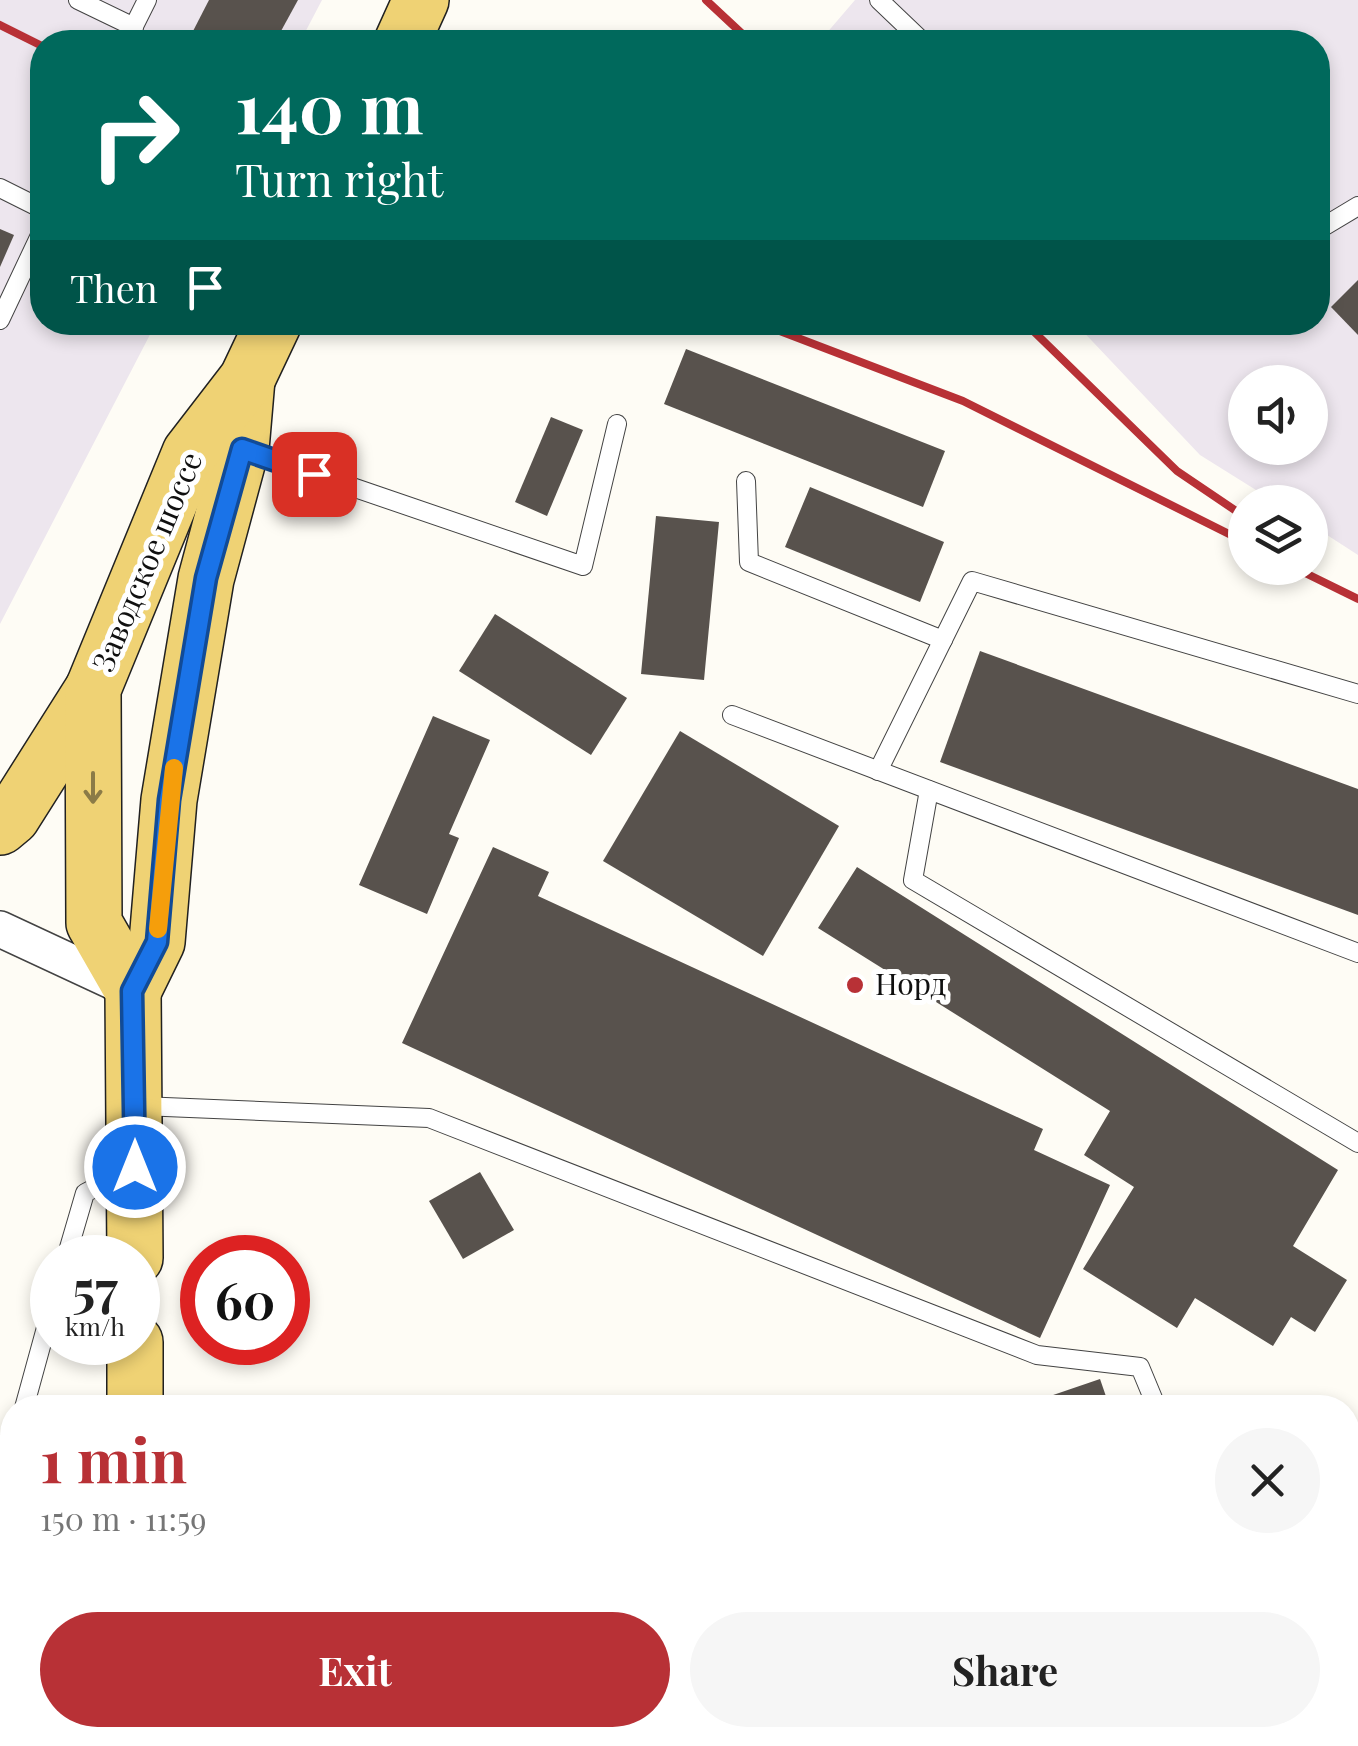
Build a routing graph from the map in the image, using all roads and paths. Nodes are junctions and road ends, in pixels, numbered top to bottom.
1 (78, 0) edge
2 (148, 0) edge
3 (421, 0) edge
4 (879, 0) edge
5 (123, 30) edge
6 (133, 30) edge
7 (407, 30) edge
8 (910, 30) edge
9 (0, 188) edge
10 (30, 203) edge
11 (1358, 206) edge
12 (1330, 223) edge
13 (30, 256) edge
14 (0, 320) edge
15 (268, 335) edge
16 (247, 379) junction
17 (618, 424) dead end
18 (242, 449) junction
19 (746, 480) dead end
20 (942, 640) junction
21 (93, 689) junction
22 (1358, 694) edge
23 (732, 715) dead end
24 (878, 771) junction
25 (929, 790) junction
26 (0, 827) edge
27 (0, 930) edge
28 (1358, 953) edge
29 (132, 991) junction
30 (136, 1106) junction
31 (1358, 1142) edge
32 (135, 1167) junction
33 (73, 1235) edge
34 (135, 1235) edge
35 (36, 1365) edge
36 (135, 1365) edge
37 (28, 1395) edge
38 (135, 1395) edge
39 (1151, 1395) edge

1 - 5 lane
2 - 6 lane
3 - 7 main road
4 - 8 lane
9 - 10 lane
11 - 12 lane
13 - 14 lane
15 - 16 main road, Заводское шоссе
16 - 18 main road, Заводское шоссе
16 - 21 main road, Заводское шоссе
17 - 18 lane
18 - 29 main road, Заводское шоссе
19 - 20 lane
20 - 22 lane
20 - 24 lane
21 - 26 main road
21 -> 29 main road, Заводское шоссе
23 - 24 lane
24 - 25 lane
25 - 28 lane
25 - 31 lane
27 - 29 street
29 - 30 main road, Заводское шоссе
30 - 32 main road, Заводское шоссе
30 - 39 lane
32 - 33 lane
32 - 34 main road, Заводское шоссе
35 - 37 lane
36 - 38 main road

